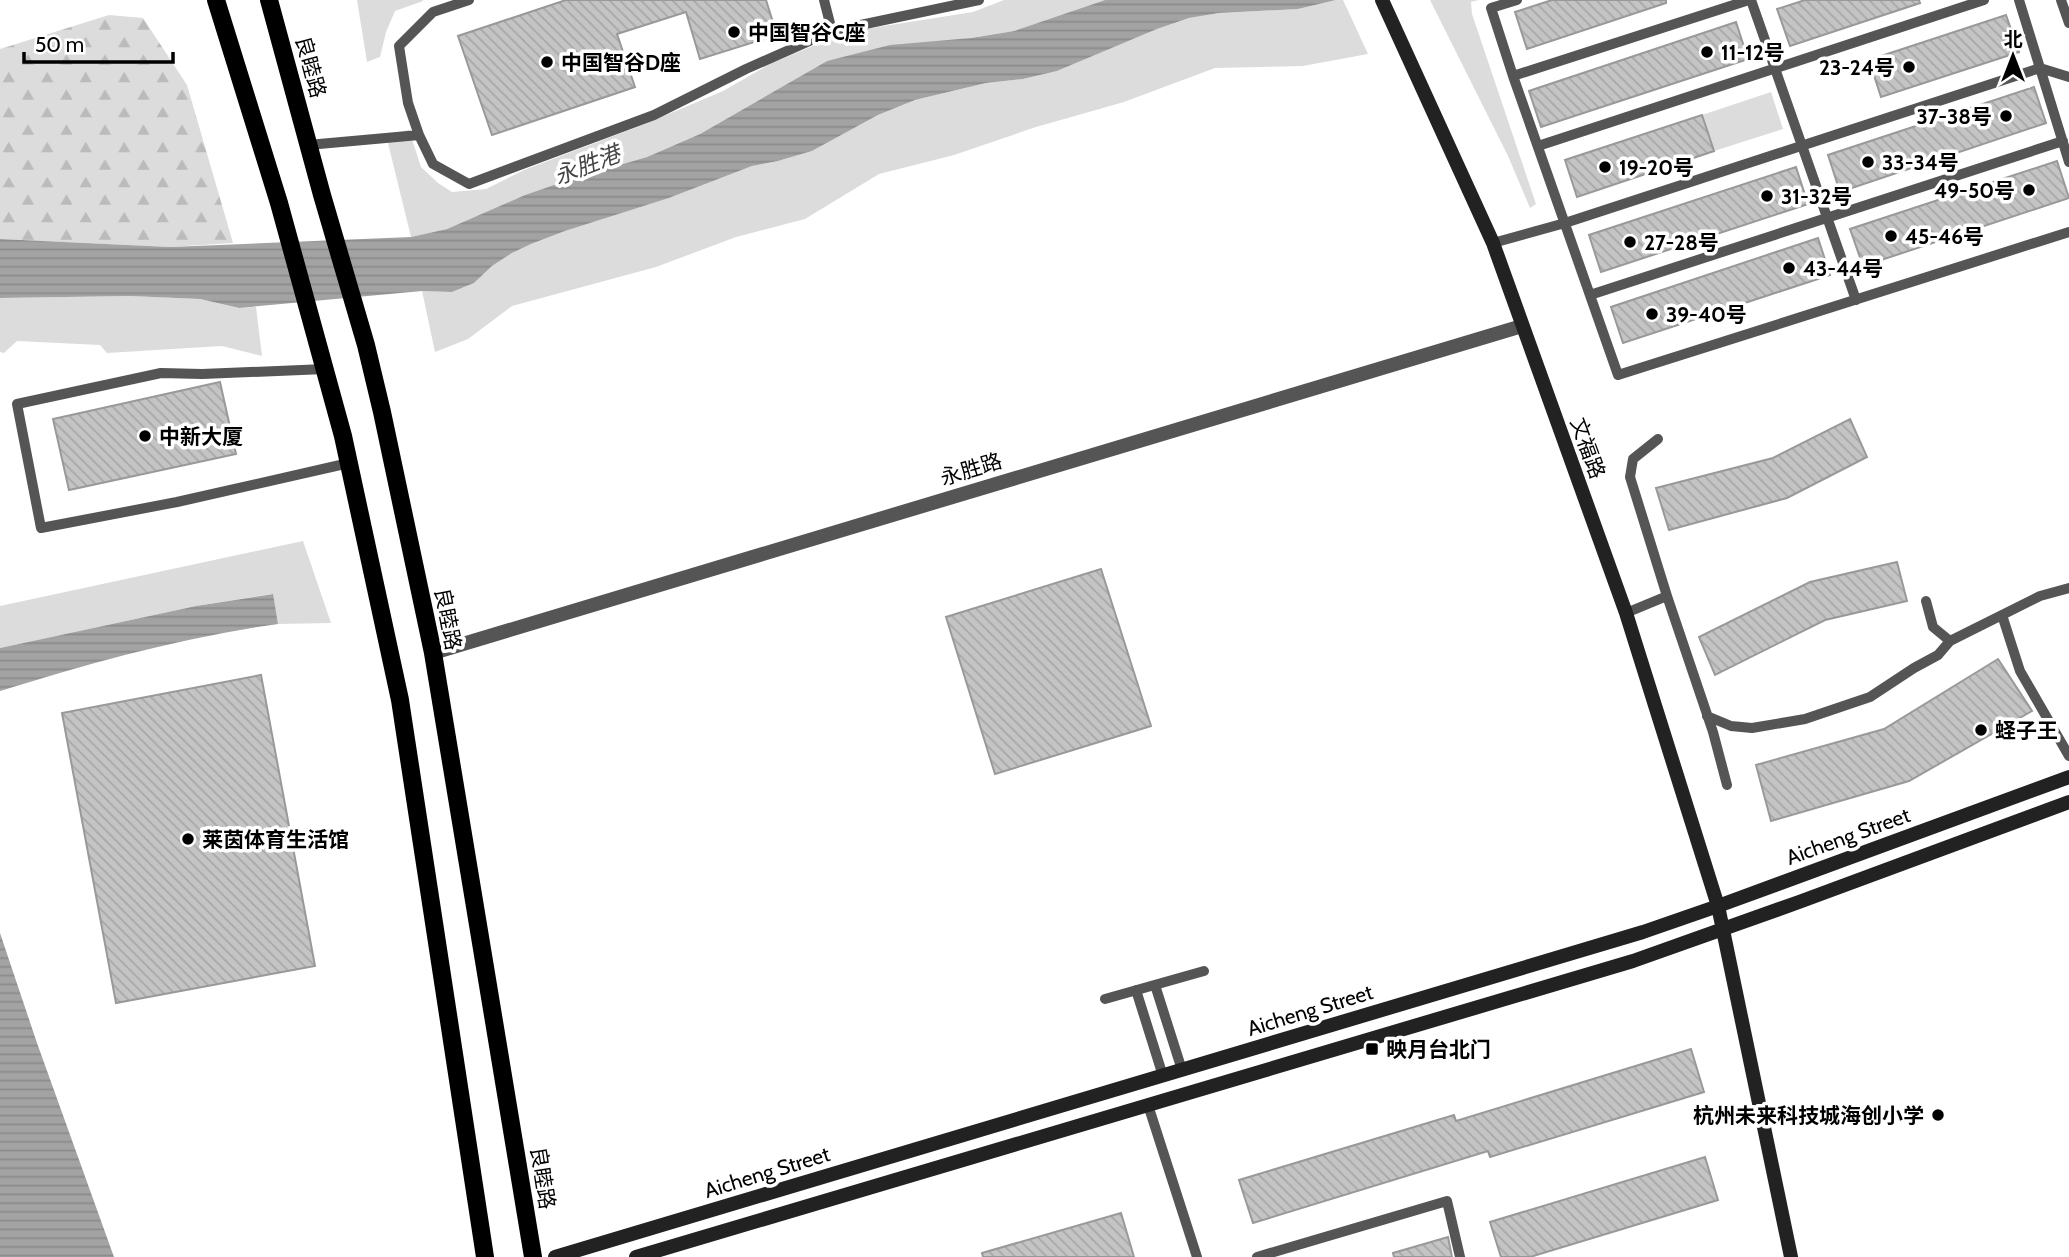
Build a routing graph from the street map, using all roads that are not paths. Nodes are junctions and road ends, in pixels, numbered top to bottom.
1 (216, 0) edge
2 (269, 0) edge
3 (469, 0) edge
4 (824, 0) edge
5 (979, 0) edge
6 (1382, 0) edge
7 (1517, 0) edge
8 (1750, 0) edge
9 (1984, 0) edge
10 (2019, 0) edge
11 (2061, 0) edge
12 (2069, 23) edge
13 (832, 31) junction
14 (1775, 68) junction
15 (2040, 68) junction
16 (1513, 76) junction
17 (2069, 77) edge
18 (419, 135) junction
19 (2063, 141) junction
20 (308, 145) junction
21 (1538, 146) junction
22 (1802, 146) junction
23 (2069, 162) edge
24 (1827, 217) junction
25 (1565, 223) junction
26 (2069, 232) edge
27 (1493, 243) junction
28 (1590, 295) junction
29 (1856, 300) junction
30 (1522, 326) junction
31 (325, 369) junction
32 (1658, 439) dead end
33 (349, 463) junction
34 (2069, 588) edge
35 (1667, 596) junction
36 (1926, 601) dead end
37 (1626, 612) junction
38 (2002, 615) junction
39 (1950, 640) junction
40 (433, 653) junction
41 (1707, 716) junction
42 (2069, 756) edge
43 (2069, 777) edge
44 (1727, 785) dead end
45 (2069, 802) edge
46 (1718, 906) junction
47 (1723, 929) junction
48 (1204, 971) dead end
49 (1155, 985) junction
50 (1136, 990) junction
51 (1105, 999) dead end
52 (1181, 1070) junction
53 (1163, 1076) junction
54 (1148, 1105) junction
55 (485, 1257) edge
56 (533, 1257) edge
57 (555, 1257) edge
58 (636, 1257) edge
59 (1197, 1257) edge
60 (1257, 1257) edge
61 (1460, 1257) edge
62 (1791, 1257) edge

1 - 31 main road
2 - 20 main road, 良睦路
3 - 18 lane
4 - 13 lane
5 - 13 lane
6 - 27 street, 文福路
7 - 16 lane
8 - 14 lane
8 - 16 lane
9 - 14 lane
10 - 15 lane
11 - 12 lane
13 - 18 lane
14 - 21 lane
14 - 22 lane
15 - 17 lane
15 - 19 lane
15 - 22 lane
16 - 21 lane
18 - 20 lane
19 - 23 lane
19 - 24 lane
20 - 40 main road, 良睦路
21 - 25 lane
22 - 24 lane
22 - 25 lane
24 - 28 lane
24 - 29 lane
25 - 27 lane
25 - 28 lane
26 - 29 lane
27 - 30 street, 文福路
28 - 29 lane
30 - 37 street, 文福路
30 - 40 street, 永胜路
31 - 33 main road
31 - 33 lane
32 - 35 lane
33 - 55 main road
34 - 38 lane
35 - 37 lane
35 - 41 lane
36 - 39 lane
37 - 46 street, 文福路
38 - 39 lane
38 - 42 lane
39 - 41 lane
40 - 56 main road, 良睦路
41 - 44 lane
43 - 46 street, Aicheng Street
45 - 47 street, Aicheng Street
46 - 47 street, 文福路
46 - 52 street, Aicheng Street
47 - 54 street, Aicheng Street
47 - 62 street, 文福路
48 - 49 lane
49 - 50 lane
49 - 52 lane
50 - 51 lane
50 - 53 lane
52 - 53 street, Aicheng Street
53 - 57 street, Aicheng Street
54 - 58 street, Aicheng Street
54 - 59 lane
60 - 61 lane

